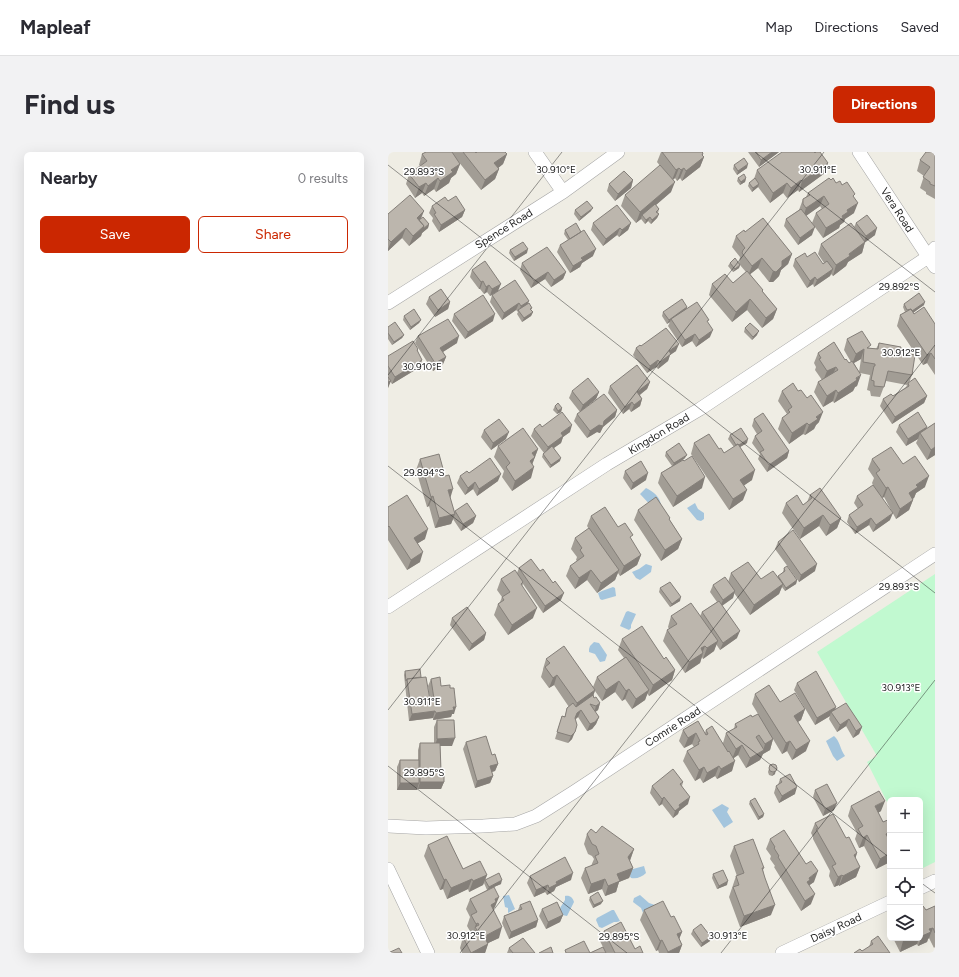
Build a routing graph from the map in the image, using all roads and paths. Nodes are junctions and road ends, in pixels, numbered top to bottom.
1 (535, 152) edge
2 (618, 152) edge
3 (859, 152) edge
4 (563, 192) junction
5 (933, 257) edge
6 (388, 303) edge
7 (935, 554) edge
8 (388, 607) edge
9 (388, 826) edge
10 (388, 869) edge
11 (935, 881) edge
12 (923, 887) edge
13 (887, 903) edge
14 (428, 953) edge
15 (782, 953) edge

1 - 4 street
2 - 4 street, Spence Road
3 - 5 street, Vera Road
4 - 6 street, Spence Road
5 - 8 street, Kingdon Road
7 - 9 street, Comrie Road
10 - 14 street
11 - 12 street
13 - 15 street, Daisy Road

